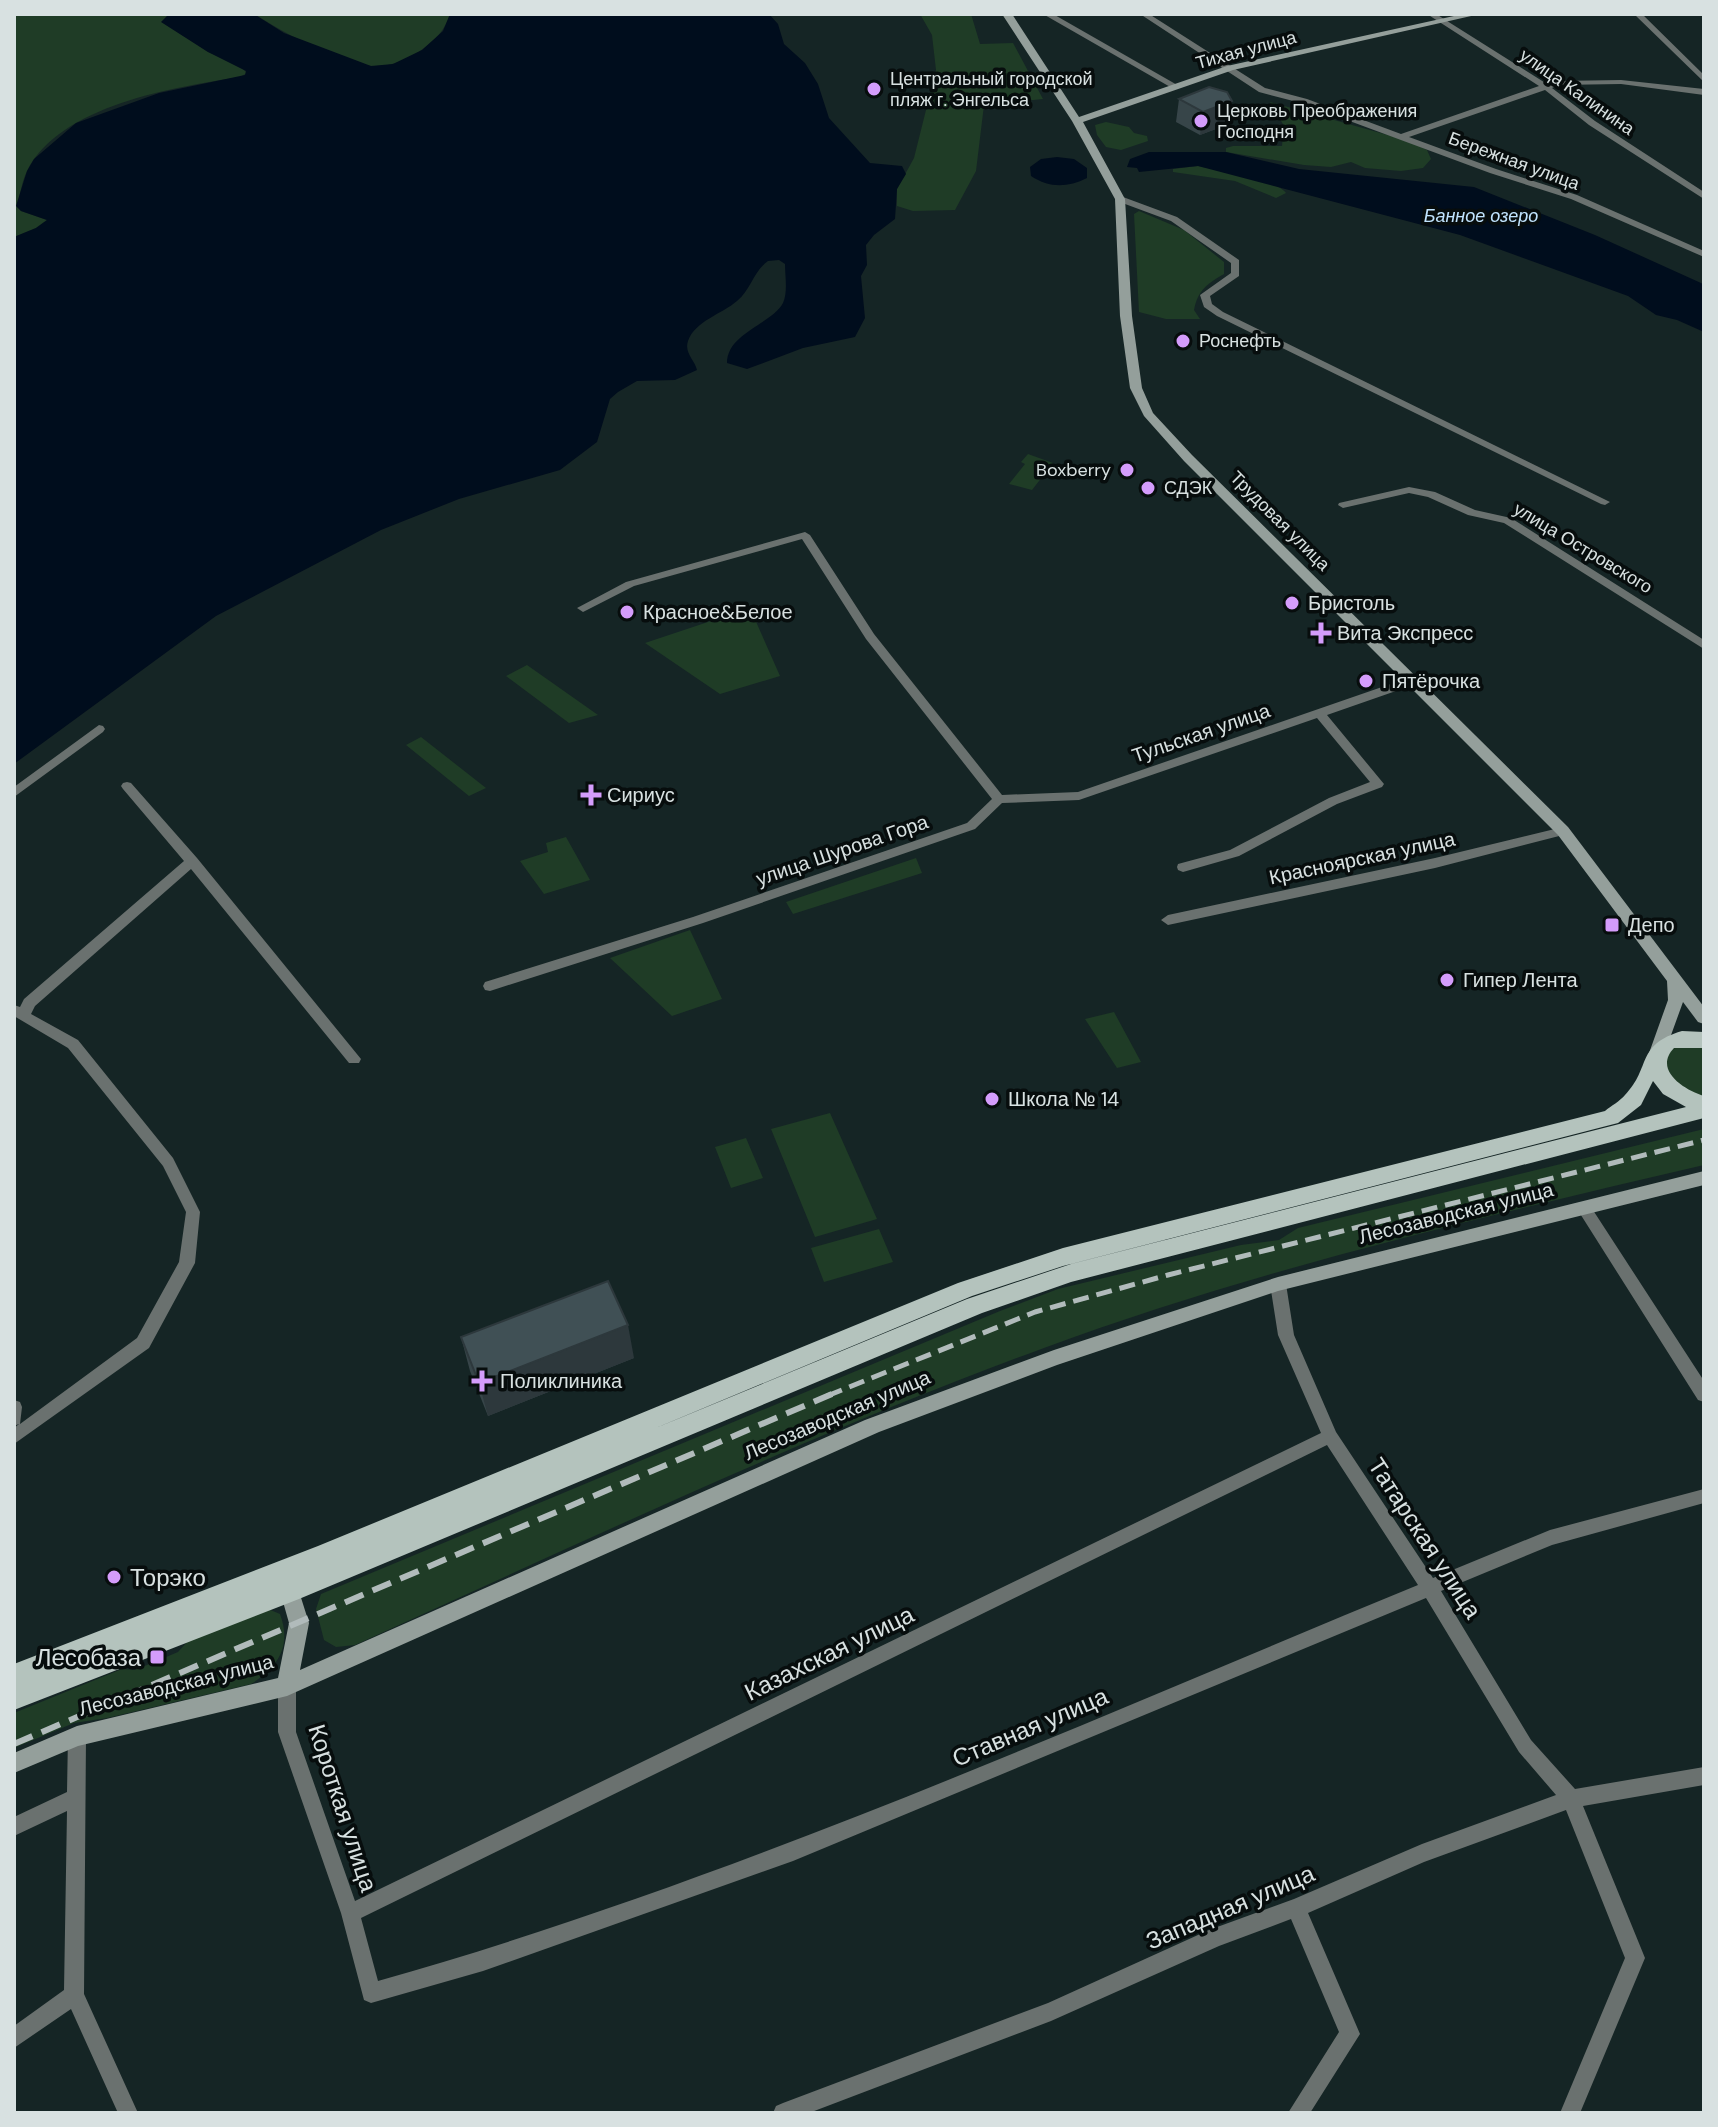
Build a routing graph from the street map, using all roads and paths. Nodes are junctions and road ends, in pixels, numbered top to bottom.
1 (1007, 14) edge
2 (1047, 14) edge
3 (1144, 14) edge
4 (1431, 14) edge
5 (1475, 14) edge
6 (1638, 14) edge
7 (1441, 20) junction
8 (1230, 68) junction
9 (1704, 80) edge
10 (1175, 86) junction
11 (1546, 87) junction
12 (1704, 92) edge
13 (1077, 121) junction
14 (1401, 137) junction
15 (1704, 196) edge
16 (1120, 199) junction
17 (1704, 254) edge
18 (1605, 502) dead end
19 (1343, 505) dead end
20 (583, 608) dead end
21 (1704, 645) edge
22 (1412, 681) junction
23 (1320, 714) junction
24 (99, 729) dead end
25 (127, 786) dead end
26 (14, 793) edge
27 (999, 799) junction
28 (1563, 831) junction
29 (192, 861) junction
30 (1183, 867) dead end
31 (1168, 920) dead end
32 (1675, 980) junction
33 (490, 986) dead end
34 (19, 1013) edge
35 (1704, 1018) edge
36 (1704, 1040) edge
37 (1656, 1056) junction
38 (354, 1059) dead end
39 (1704, 1107) edge
40 (1704, 1178) edge
41 (1584, 1208) junction
42 (1278, 1284) junction
43 (1704, 1395) edge
44 (14, 1407) edge
45 (14, 1419) edge
46 (1330, 1436) junction
47 (14, 1437) edge
48 (1704, 1496) edge
49 (1429, 1587) junction
50 (290, 1591) junction
51 (14, 1676) edge
52 (287, 1686) junction
53 (14, 1698) edge
54 (77, 1736) junction
55 (14, 1763) edge
56 (1704, 1776) edge
57 (75, 1798) junction
58 (1571, 1799) junction
59 (14, 1827) edge
60 (1296, 1908) junction
61 (350, 1913) junction
62 (371, 1993) joint
63 (74, 1995) junction
64 (14, 2038) edge
65 (128, 2113) edge
66 (783, 2113) edge
67 (1298, 2113) edge
68 (1570, 2113) edge

1 - 13 main road, Трудовая улица
2 - 10 street
3 - 8 street, Бережная улица
4 - 7 street, улица Калинина
5 - 7 main road, Тихая улица
6 - 9 street
7 - 8 main road, Тихая улица
7 - 11 street, улица Калинина
8 - 10 main road, Тихая улица
8 - 14 street, Бережная улица
10 - 13 main road, Тихая улица
11 - 12 street
11 - 14 street
11 - 15 street, улица Калинина
13 - 16 main road, Трудовая улица
14 - 17 street, Бережная улица
16 - 18 street
16 - 22 main road, Трудовая улица
19 - 21 street, улица Островского
20 - 27 street
22 - 23 street, Тульская улица
22 - 28 main road, Трудовая улица
23 - 27 street, Тульская улица
23 - 30 street
24 - 26 street
25 - 29 street
27 - 33 street, улица Шурова Гора
28 - 31 street, Красноярская улица
28 - 32 main road, Трудовая улица
29 - 34 street
29 - 38 street
32 - 35 main road, Трудовая улица
32 - 37 main road
34 - 47 street
36 - 37 main road
37 - 39 main road
37 - 51 main road
39 - 50 main road, Лесозаводская улица
40 - 41 main road, Лесозаводская улица
41 - 42 main road, Лесозаводская улица
41 - 43 street
42 - 46 street, Татарская улица
42 - 52 main road, Лесозаводская улица
44 - 45 street
46 - 49 street, Татарская улица
46 - 61 street, Казахская улица
48 - 49 street, Ставная улица
49 - 58 street, Татарская улица
49 - 62 street, Ставная улица
50 - 52 main road, Короткая улица
50 - 53 main road, Лесозаводская улица
52 - 54 main road, Лесозаводская улица
52 - 61 street, Короткая улица
54 - 55 main road, Лесозаводская улица
54 - 57 street
56 - 58 street, Западная улица
57 - 59 street
57 - 63 street
58 - 60 street, Западная улица
58 - 68 street, Татарская улица
60 - 66 street, Западная улица
60 - 67 street
61 - 62 street, Короткая улица
63 - 64 street
63 - 65 street

